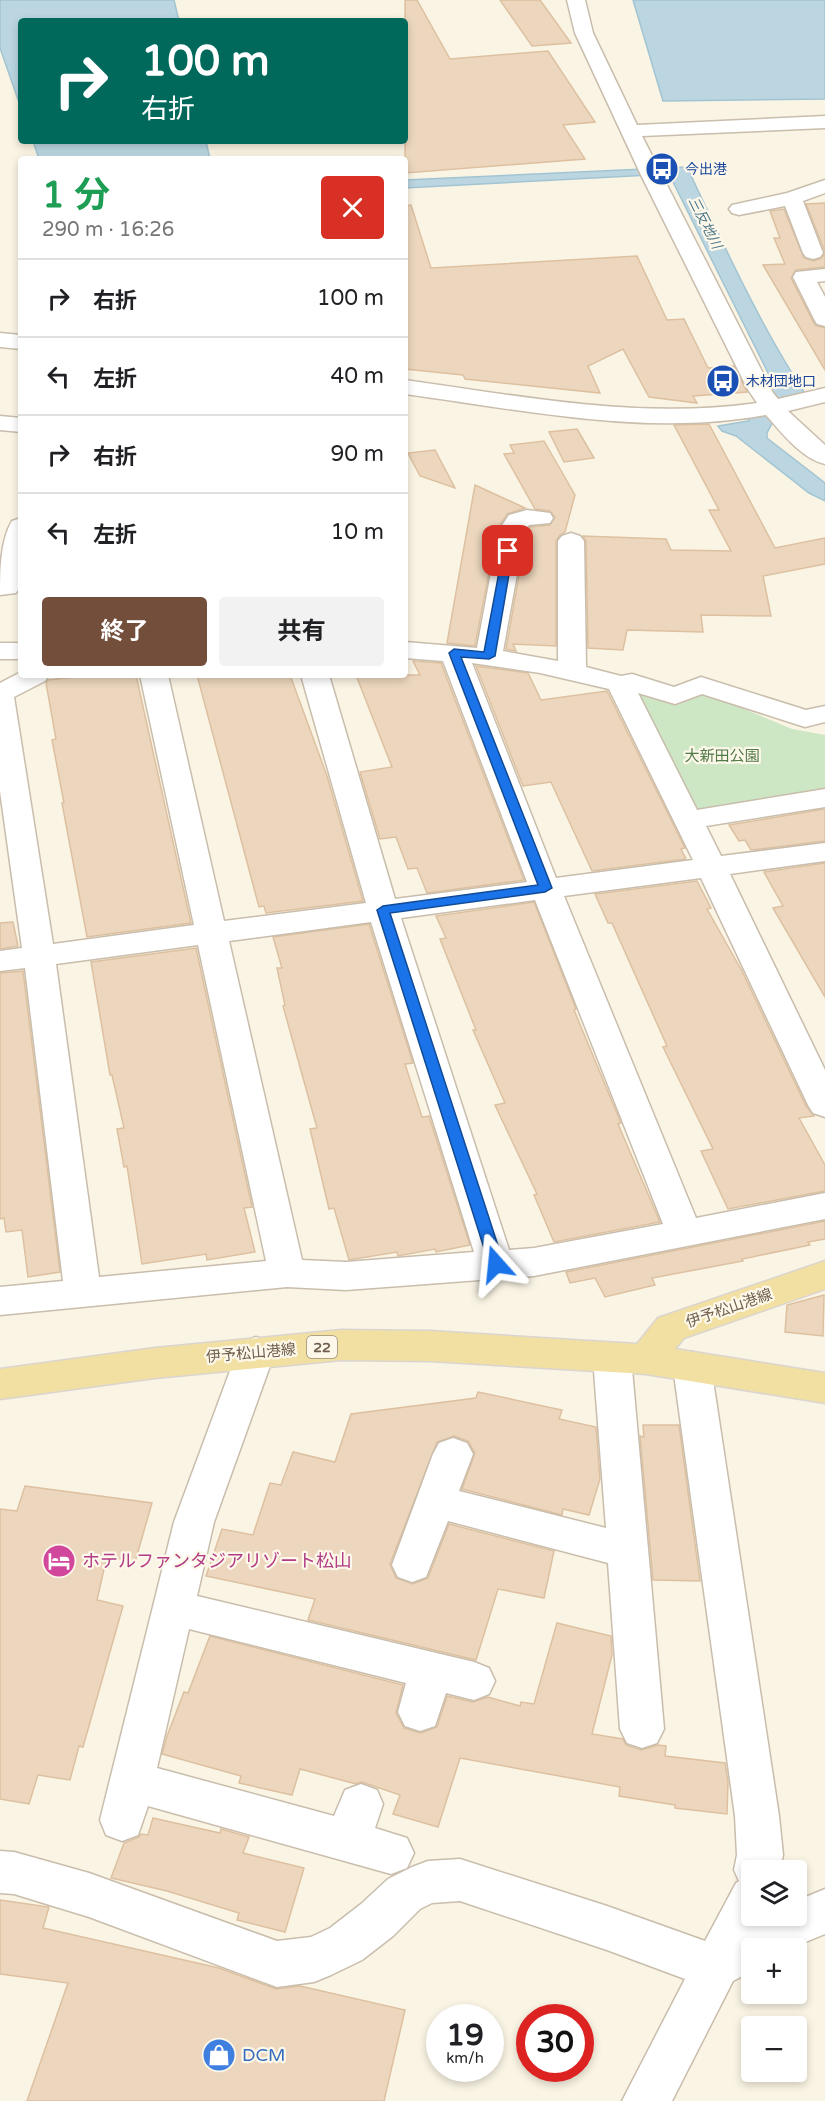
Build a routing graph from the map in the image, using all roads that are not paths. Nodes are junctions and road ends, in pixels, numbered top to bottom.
1 (576, 0) edge
2 (825, 122) edge
3 (630, 131) junction
4 (825, 186) edge
5 (792, 198) junction
6 (739, 209) dead end
7 (815, 230) edge
8 (813, 253) dead end
9 (825, 275) edge
10 (825, 319) edge
11 (0, 340) edge
12 (18, 342) edge
13 (408, 387) edge
14 (825, 395) edge
15 (772, 408) junction
16 (0, 423) edge
17 (18, 425) edge
18 (825, 457) edge
19 (541, 518) dead end
20 (18, 539) edge
21 (578, 554) dead end
22 (0, 587) edge
23 (408, 650) edge
24 (0, 651) edge
25 (18, 651) edge
26 (454, 653) junction
27 (489, 656) junction
28 (572, 670) junction
29 (29, 678) edge
30 (155, 678) edge
31 (316, 678) edge
32 (620, 684) junction
33 (0, 694) edge
34 (825, 714) edge
35 (825, 798) edge
36 (688, 820) junction
37 (825, 852) edge
38 (711, 866) junction
39 (545, 888) junction
40 (383, 910) junction
41 (210, 932) junction
42 (39, 956) junction
43 (0, 961) edge
44 (825, 1105) edge
45 (825, 1206) edge
46 (685, 1234) junction
47 (496, 1264) junction
48 (287, 1273) junction
49 (825, 1275) edge
50 (83, 1293) junction
51 (0, 1301) edge
52 (256, 1352) junction
53 (629, 1359) junction
54 (692, 1367) junction
55 (0, 1384) edge
56 (825, 1388) edge
57 (453, 1454) dead end
58 (436, 1501) junction
59 (627, 1551) junction
60 (412, 1564) dead end
61 (174, 1608) junction
62 (431, 1670) junction
63 (474, 1681) dead end
64 (420, 1712) dead end
65 (642, 1729) dead end
66 (392, 1853) dead end
67 (759, 1860) edge
68 (0, 1872) edge
69 (825, 1911) edge
70 (741, 1918) edge
71 (714, 1967) junction
72 (646, 2101) edge

1 - 3 street
2 - 3 street
3 - 15 street
4 - 5 street
5 - 6 street
5 - 7 street
7 - 8 street
9 - 10 street
11 - 12 street
13 - 15 street
14 - 15 street
15 - 18 street
16 - 17 street
19 - 27 street
20 - 22 street
21 - 28 street
23 - 26 street
24 - 25 street
26 - 27 street
26 - 39 street
27 - 28 street
28 - 32 street
29 - 33 street
30 - 41 street
31 - 40 street
32 - 34 street
32 - 36 street
33 - 42 street
35 - 36 street
36 - 38 street
37 - 38 street
38 - 39 street
38 - 44 street
39 - 40 street
39 - 46 street
40 - 41 street
40 - 47 street
41 - 42 street
41 - 48 street
42 - 43 street
42 - 50 street
45 - 46 street
46 - 47 street
47 - 48 street
48 - 50 street
49 - 53 main road, 伊予松山港線
50 - 51 street
52 - 53 main road, 伊予松山港線 / 22
52 - 55 main road, 伊予松山港線 / 22
52 - 61 street
53 - 54 main road, 伊予松山港線 / 22
53 - 59 street
54 - 56 main road, 伊予松山港線 / 22
54 - 67 street
57 - 58 street
58 - 59 street
58 - 60 street
59 - 65 street
61 - 62 street
61 - 66 street
62 - 63 street
62 - 64 street
68 - 71 street
69 - 71 street
70 - 71 street
71 - 72 street

